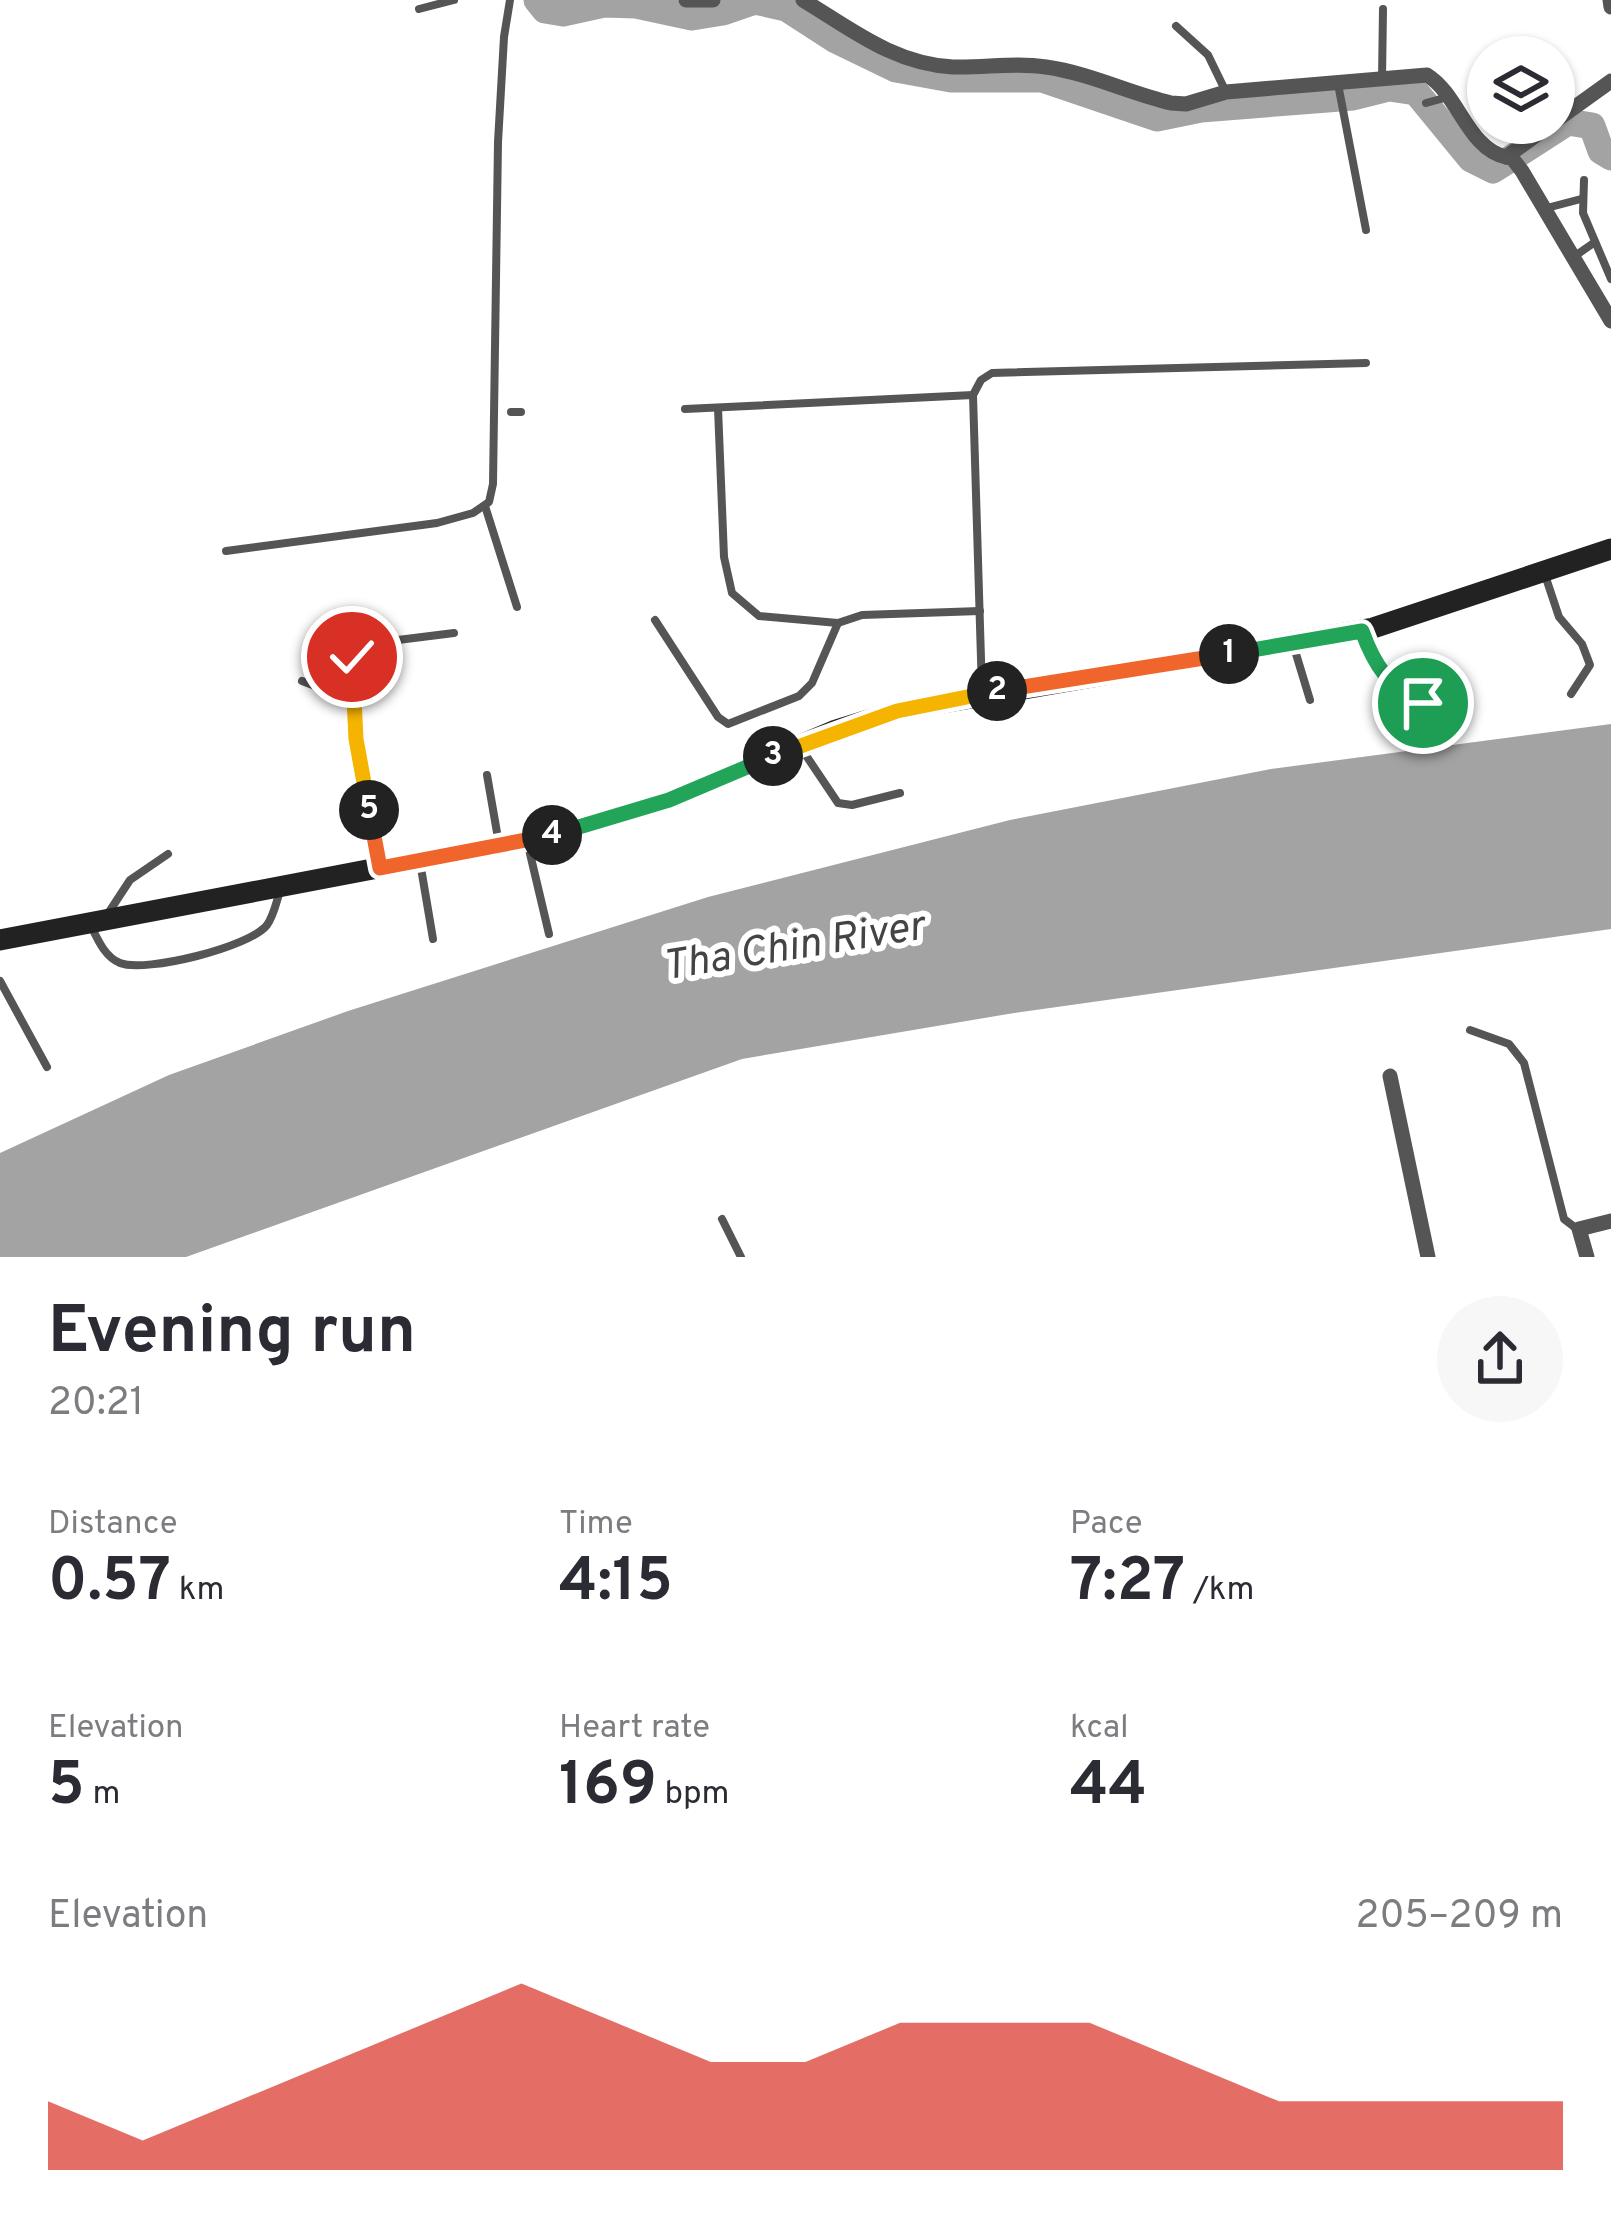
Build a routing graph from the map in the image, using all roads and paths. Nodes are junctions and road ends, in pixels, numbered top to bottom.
1 (454, 0) edge
2 (510, 0) edge
3 (686, 0) edge
4 (713, 0) edge
5 (803, 0) edge
6 (419, 9) dead end
7 (1383, 9) dead end
8 (1177, 26) dead end
9 (1382, 79) junction
10 (1611, 81) edge
11 (1339, 87) junction
12 (1226, 92) junction
13 (1447, 98) junction
14 (1429, 103) dead end
15 (1575, 107) edge
16 (1531, 144) edge
17 (1513, 162) junction
18 (1584, 180) dead end
19 (1581, 199) junction
20 (1543, 209) junction
21 (1366, 230) dead end
22 (1595, 242) junction
23 (1572, 258) junction
24 (1611, 279) edge
25 (1609, 312) edge
26 (1366, 363) dead end
27 (973, 395) junction
28 (718, 408) junction
29 (685, 409) dead end
30 (485, 506) junction
31 (1611, 549) edge
32 (226, 551) dead end
33 (1543, 570) junction
34 (517, 607) dead end
35 (980, 611) junction
36 (655, 620) dead end
37 (838, 623) junction
38 (1362, 631) junction
39 (454, 633) dead end
40 (1293, 644) junction
41 (302, 681) dead end
42 (982, 693) junction
43 (1571, 694) dead end
44 (1310, 700) dead end
45 (355, 701) junction
46 (1423, 703) dead end
47 (800, 746) junction
48 (487, 775) dead end
49 (901, 793) dead end
50 (526, 840) junction
51 (499, 845) junction
52 (168, 854) dead end
53 (420, 860) junction
54 (380, 868) junction
55 (282, 887) junction
56 (97, 923) junction
57 (549, 934) dead end
58 (433, 939) dead end
59 (0, 940) edge
60 (0, 981) edge
61 (1470, 1030) dead end
62 (47, 1067) dead end
63 (1390, 1076) dead end
64 (722, 1219) dead end
65 (1611, 1221) edge
66 (1579, 1229) junction
67 (741, 1257) edge
68 (1428, 1257) edge
69 (1587, 1257) edge

1 - 6 lane
2 - 30 lane
3 - 4 street
5 - 12 street
7 - 9 lane
8 - 12 lane
9 - 11 street
9 - 13 street
10 - 15 street
11 - 12 street
11 - 21 lane
13 - 14 lane
13 - 17 street
16 - 17 street
17 - 20 street
18 - 19 lane
19 - 20 lane
19 - 22 lane
20 - 23 street
22 - 23 lane
22 - 24 lane
23 - 25 street
26 - 27 lane
27 - 28 lane
27 - 35 lane
28 - 29 lane
28 - 37 lane
30 - 32 lane
30 - 34 lane
31 - 33 main road
33 - 38 main road
33 - 43 lane
35 - 37 lane
35 - 42 lane
36 - 37 lane
38 - 40 main road
38 - 46 lane
39 - 45 lane
40 - 42 main road
40 - 44 lane
41 - 45 lane
42 - 47 main road
45 - 54 lane
47 - 49 lane
47 - 50 main road
48 - 51 lane
50 - 51 main road
50 - 57 lane
51 - 53 main road
52 - 56 lane
53 - 54 main road
53 - 58 lane
54 - 55 main road
55 - 56 main road
55 - 56 lane
56 - 59 main road
60 - 62 lane
61 - 66 lane
63 - 68 street
64 - 67 lane
65 - 66 street
66 - 69 street

